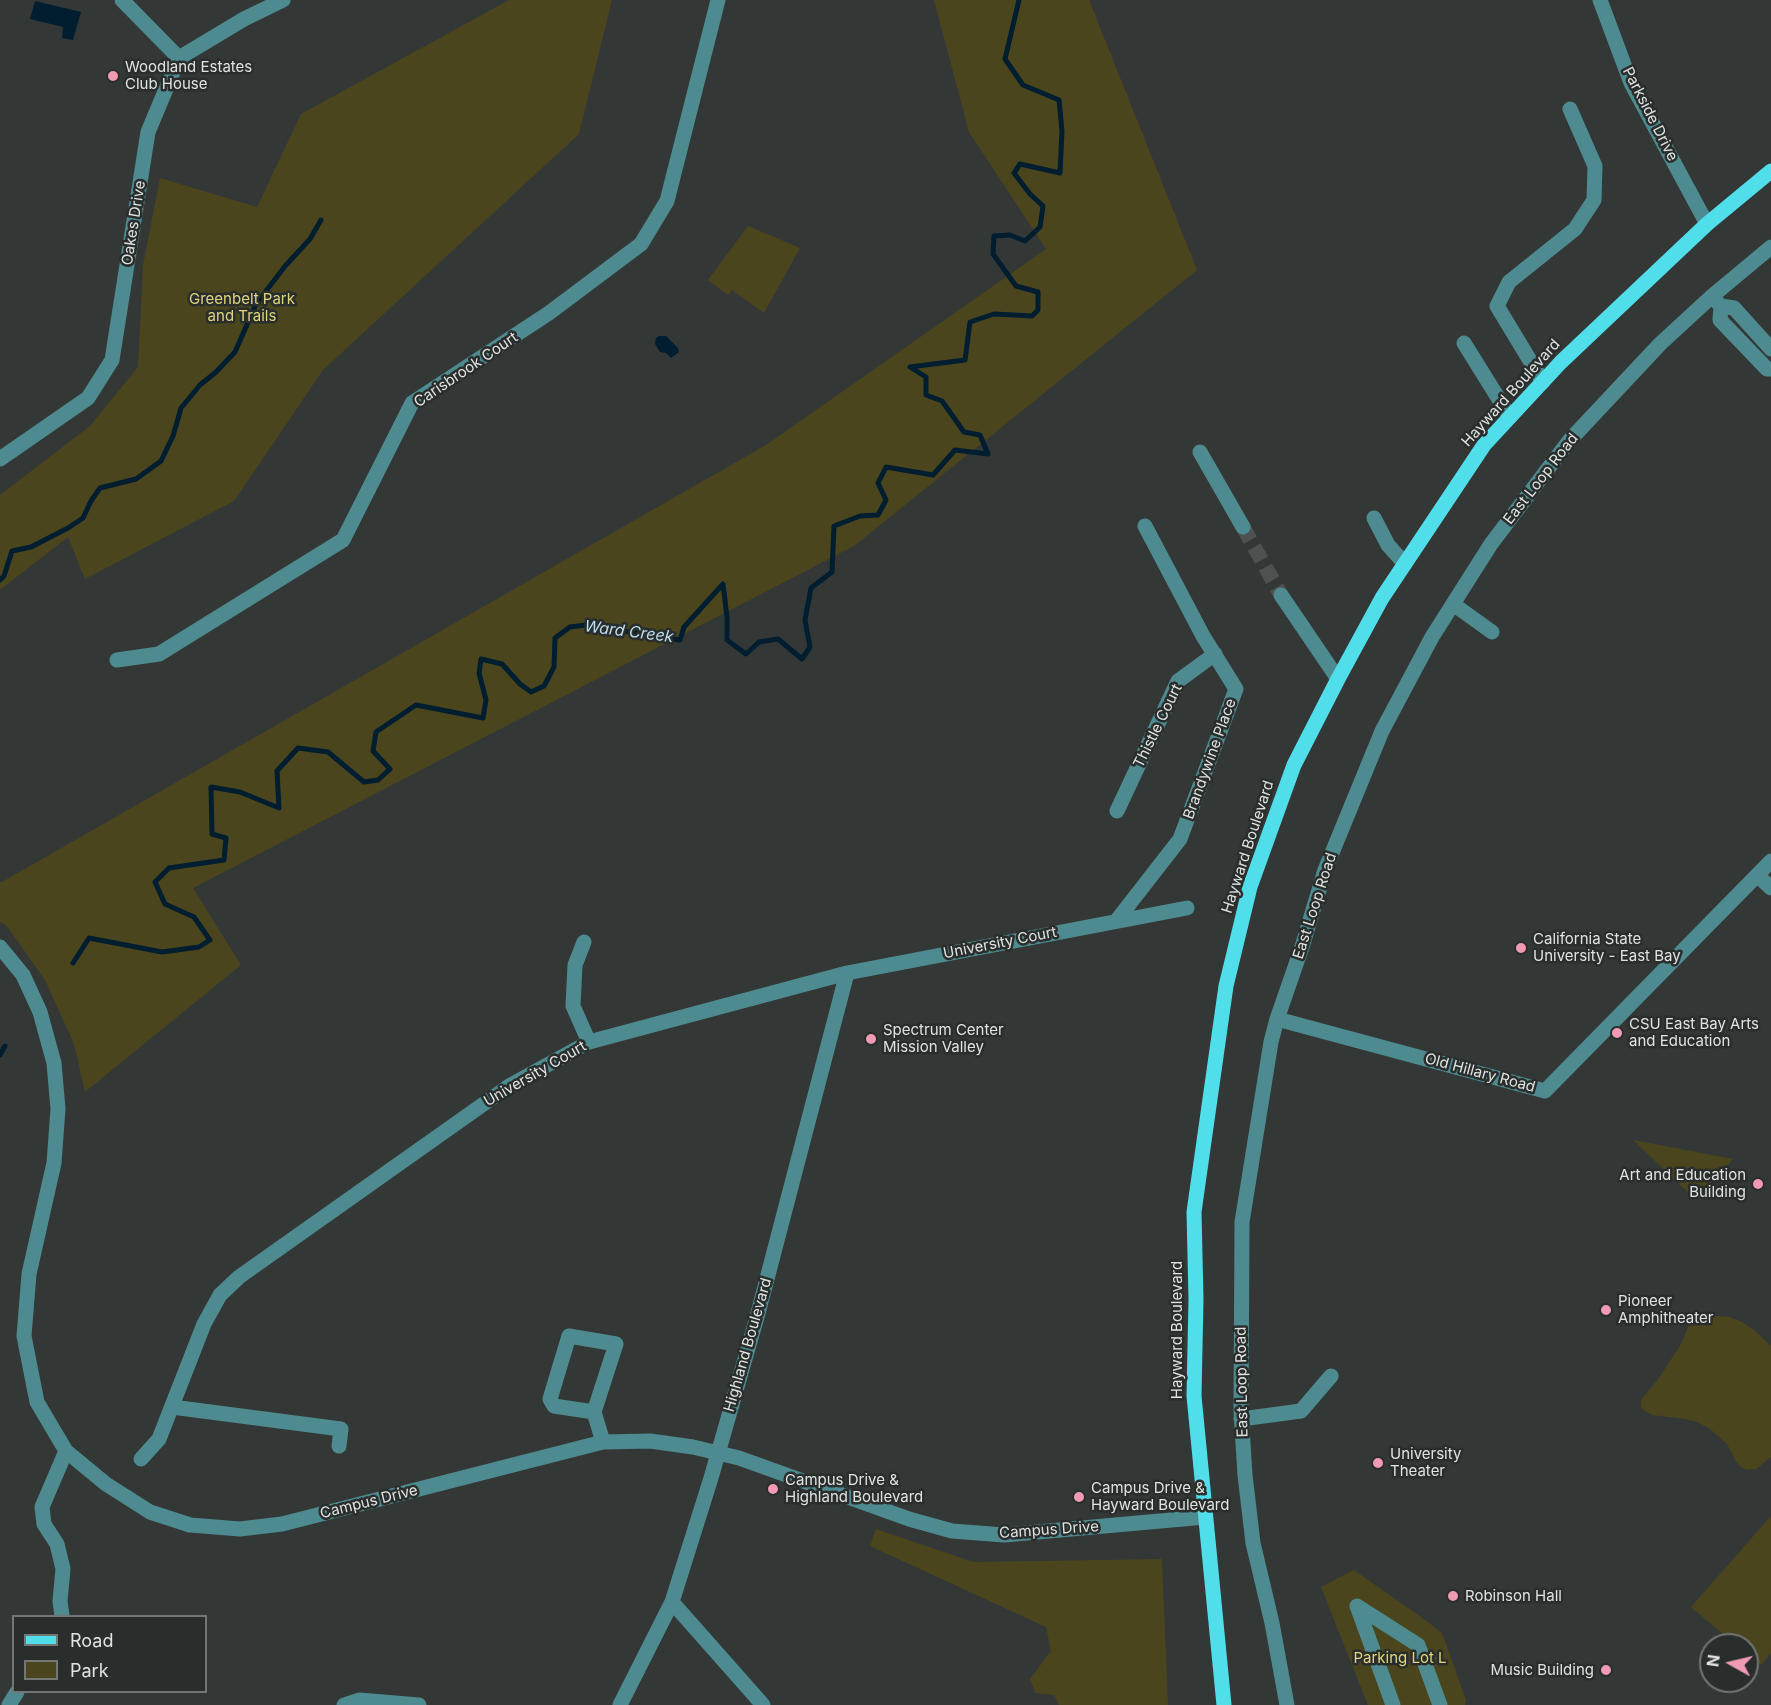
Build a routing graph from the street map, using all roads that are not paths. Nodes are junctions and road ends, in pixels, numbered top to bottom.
1 (122, 0) edge
2 (283, 0) edge
3 (718, 0) edge
4 (1600, 0) edge
5 (179, 58) junction
6 (1570, 109) dead end
7 (1771, 171) edge
8 (1707, 224) junction
9 (1771, 247) edge
10 (1716, 302) junction
11 (1464, 343) dead end
12 (1771, 349) edge
13 (1771, 369) edge
14 (1543, 382) junction
15 (1510, 417) junction
16 (1200, 452) dead end
17 (0, 459) edge
18 (1374, 518) dead end
19 (1145, 526) dead end
20 (1243, 527) tunnel mouth
21 (1405, 564) junction
22 (1281, 595) tunnel mouth
23 (1453, 604) junction
24 (1492, 632) dead end
25 (1215, 654) junction
26 (117, 660) dead end
27 (1338, 679) junction
28 (1117, 811) dead end
29 (1771, 861) edge
30 (1757, 874) junction
31 (1771, 888) edge
32 (1187, 908) dead end
33 (1117, 920) junction
34 (584, 942) dead end
35 (0, 946) edge
36 (847, 973) junction
37 (1277, 1019) junction
38 (589, 1042) junction
39 (1331, 1376) dead end
40 (172, 1407) junction
41 (594, 1412) junction
42 (1241, 1419) junction
43 (603, 1442) junction
44 (339, 1446) dead end
45 (66, 1450) junction
46 (718, 1452) junction
47 (141, 1460) dead end
48 (1205, 1517) junction
49 (672, 1602) junction
50 (62, 1615) edge
51 (345, 1705) edge
52 (419, 1705) edge
53 (620, 1705) edge
54 (763, 1705) edge
55 (1224, 1705) edge
56 (1287, 1705) edge
57 (1393, 1705) edge
58 (1440, 1705) edge

1 - 5 street
2 - 5 street
3 - 26 street, Carisbrook Court
4 - 8 street, Parkside Drive
5 - 17 street, Oakes Drive
6 - 14 street
7 - 8 main road, Hayward Boulevard
8 - 14 main road, Hayward Boulevard
9 - 10 street, East Loop Road
10 - 12 street
10 - 13 street
10 - 23 street, East Loop Road
11 - 15 street
14 - 15 main road, Hayward Boulevard
15 - 21 main road, Hayward Boulevard
16 - 20 street
18 - 21 street
19 - 25 street, Brandywine Place
21 - 27 main road, Hayward Boulevard
22 - 27 street
23 - 24 street
23 - 37 street, East Loop Road
25 - 28 street, Thistle Court
25 - 33 street, Brandywine Place
27 - 48 main road, Hayward Boulevard
29 - 30 street, Old Hillary Road
30 - 31 street
30 - 37 street, Old Hillary Road
32 - 33 street, University Court
33 - 36 street, University Court
34 - 38 street
35 - 45 street, Campus Drive
36 - 38 street, University Court
36 - 46 street, Highland Boulevard
37 - 42 street, East Loop Road
38 - 40 street, University Court
39 - 42 street
40 - 44 street
40 - 47 street, University Court
41 - 41 street
41 - 43 street
42 - 56 street, East Loop Road
43 - 45 street, Campus Drive
43 - 46 street, Campus Drive
45 - 50 street
46 - 48 street, Campus Drive
46 - 49 street, Highland Boulevard
48 - 55 main road, Hayward Boulevard
49 - 53 street, Highland Boulevard
49 - 54 street
51 - 52 street
57 - 58 street

